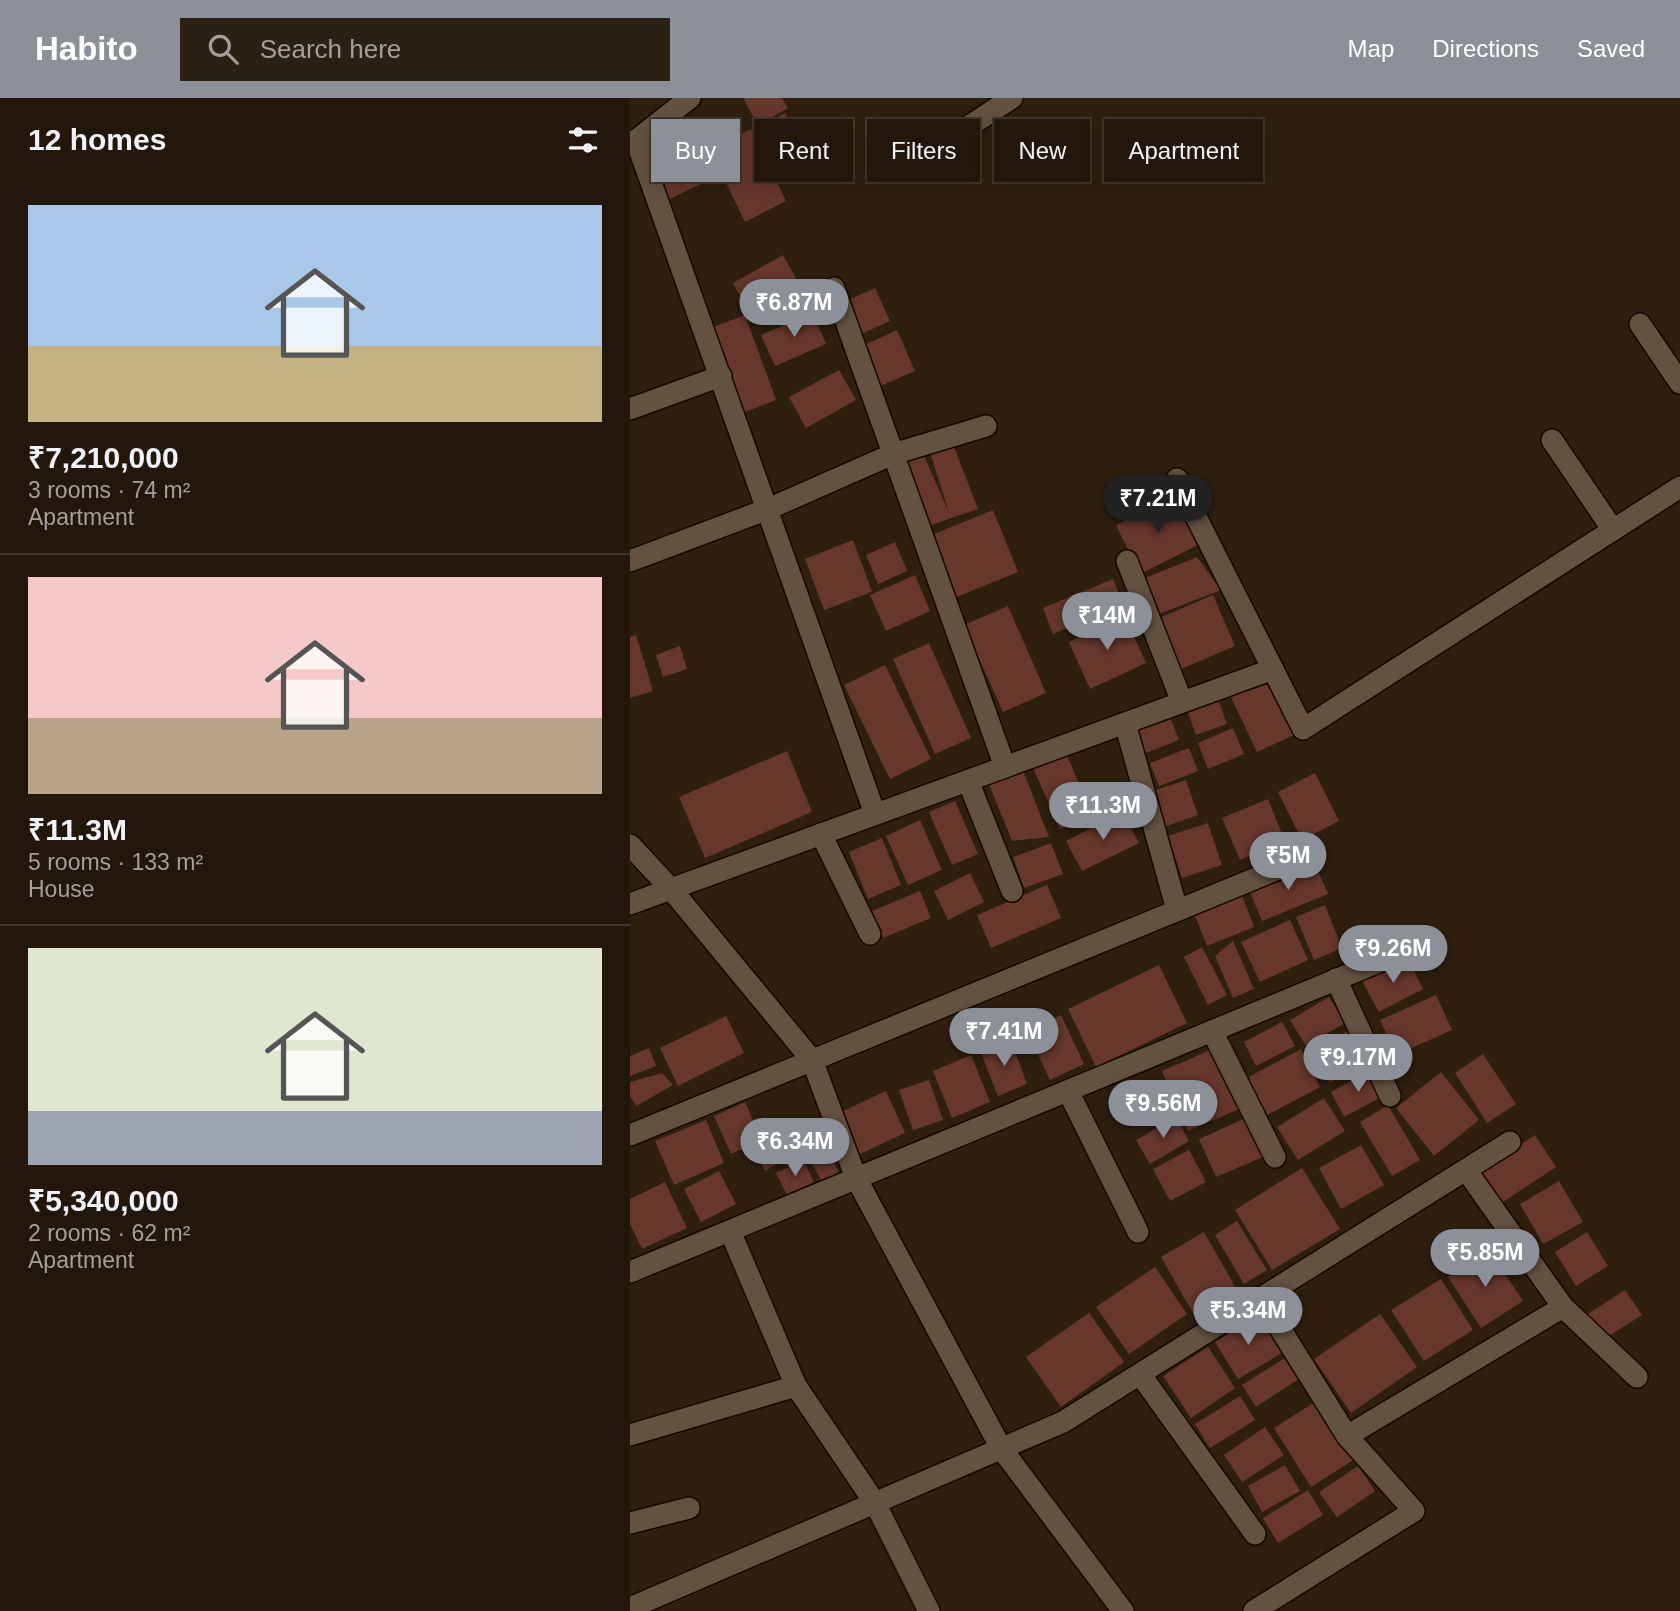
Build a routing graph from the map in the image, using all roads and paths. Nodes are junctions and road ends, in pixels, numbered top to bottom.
1 (690, 98) edge
2 (1012, 98) edge
3 (980, 119) edge
4 (633, 143) edge
5 (834, 288) dead end
6 (1640, 324) dead end
7 (721, 376) junction
8 (1680, 383) edge
9 (630, 410) edge
10 (986, 426) dead end
11 (1552, 440) dead end
12 (893, 454) junction
13 (1177, 479) dead end
14 (1680, 486) edge
15 (768, 509) junction
16 (1613, 530) junction
17 (630, 561) edge
18 (1126, 561) dead end
19 (1273, 669) junction
20 (1182, 702) junction
21 (1125, 723) junction
22 (1005, 767) junction
23 (968, 780) junction
24 (875, 814) junction
25 (821, 834) junction
26 (630, 845) edge
27 (1315, 854) dead end
28 (671, 889) junction
29 (1012, 891) dead end
30 (630, 904) edge
31 (1177, 910) junction
32 (870, 934) dead end
33 (1398, 954) dead end
34 (1336, 979) junction
35 (1212, 1031) junction
36 (812, 1060) junction
37 (1068, 1091) junction
38 (1390, 1096) dead end
39 (630, 1135) edge
40 (1510, 1142) dead end
41 (1275, 1157) dead end
42 (1466, 1170) junction
43 (856, 1178) junction
44 (730, 1231) junction
45 (1138, 1232) dead end
46 (630, 1272) edge
47 (1261, 1298) junction
48 (1563, 1307) junction
49 (1140, 1374) junction
50 (1637, 1377) dead end
51 (796, 1386) junction
52 (630, 1434) edge
53 (1347, 1436) junction
54 (1001, 1448) junction
55 (875, 1503) junction
56 (689, 1508) dead end
57 (630, 1523) edge
58 (1255, 1534) dead end
59 (664, 1603) edge
60 (630, 1608) edge
61 (929, 1611) edge
62 (1124, 1611) edge
63 (1254, 1611) edge

1 - 4 street
2 - 3 street
4 - 7 street
5 - 12 street
6 - 8 street
7 - 9 street
7 - 15 street
10 - 12 street
11 - 16 street
12 - 15 street
12 - 22 street
13 - 19 street
14 - 16 street
15 - 17 street
15 - 24 street
16 - 19 street
18 - 20 street
19 - 20 street
20 - 21 street
21 - 22 street
21 - 31 street
22 - 23 street
23 - 24 street
23 - 29 street
24 - 25 street
25 - 28 street
25 - 32 street
26 - 28 street
27 - 31 street
28 - 30 street
28 - 36 street
31 - 36 street
33 - 34 street
34 - 35 street
34 - 38 street
35 - 37 street
35 - 41 street
36 - 39 street
36 - 43 street
37 - 43 street
37 - 45 street
40 - 42 street
42 - 47 street
42 - 48 street
43 - 44 street
43 - 54 street
44 - 46 street
44 - 51 street
47 - 49 street
47 - 53 street
48 - 50 street
48 - 53 street
49 - 54 street
49 - 58 street
51 - 52 street
51 - 55 street
53 - 63 street
54 - 55 street
54 - 62 street
55 - 59 street
55 - 61 street
56 - 57 street
59 - 60 street

